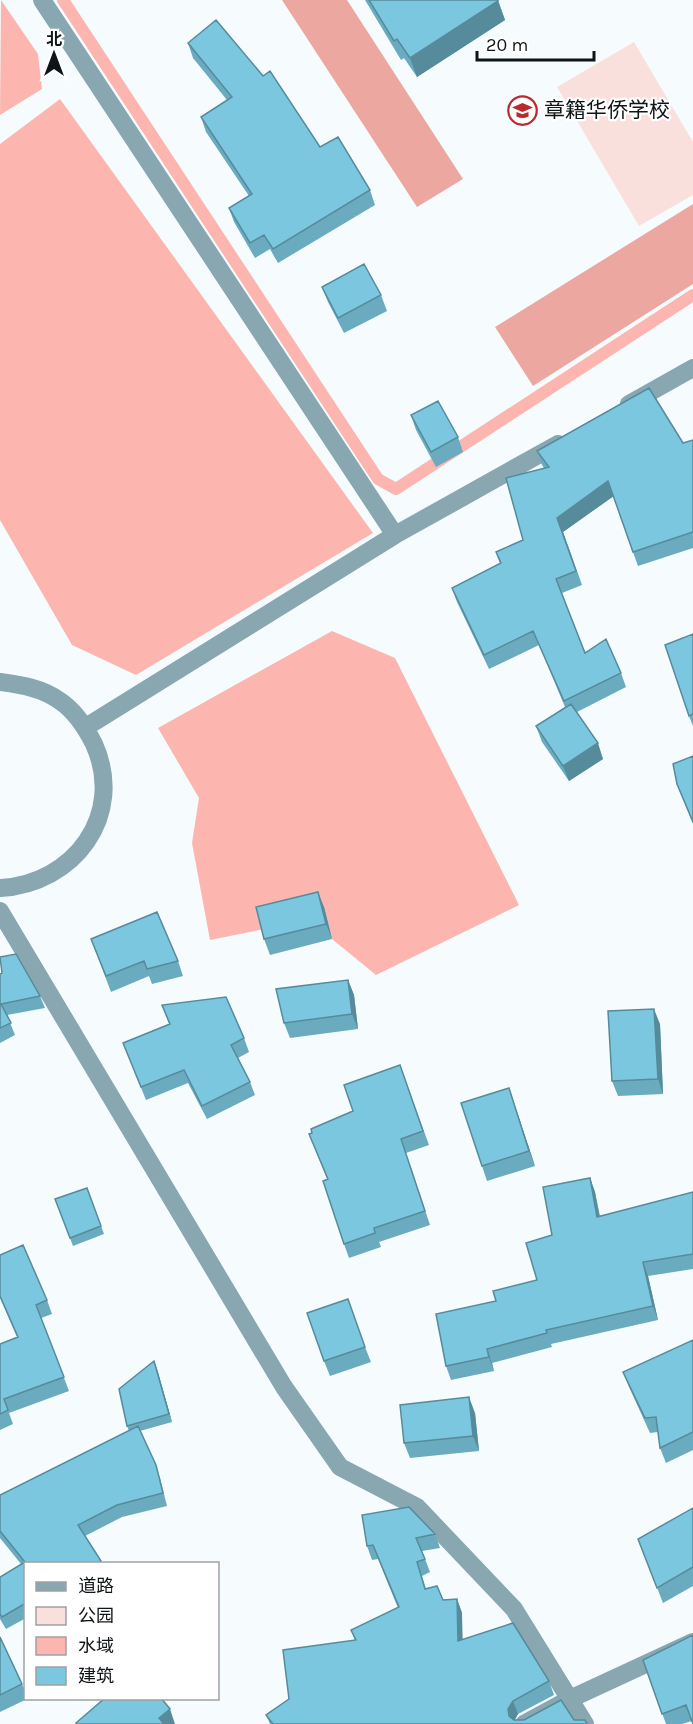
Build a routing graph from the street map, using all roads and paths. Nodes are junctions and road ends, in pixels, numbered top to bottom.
1 (42, 0) edge
2 (693, 368) edge
3 (611, 414) edge
4 (570, 438) edge
5 (395, 536) junction
6 (0, 682) edge
7 (86, 727) junction
8 (0, 888) edge
9 (0, 910) edge
10 (693, 1642) edge
11 (570, 1699) junction
12 (524, 1724) edge
13 (585, 1724) edge

1 - 5 street
2 - 3 street
4 - 5 street
5 - 7 street
6 - 7 street
7 - 8 street
9 - 11 street
10 - 11 street
11 - 12 street
11 - 13 street

